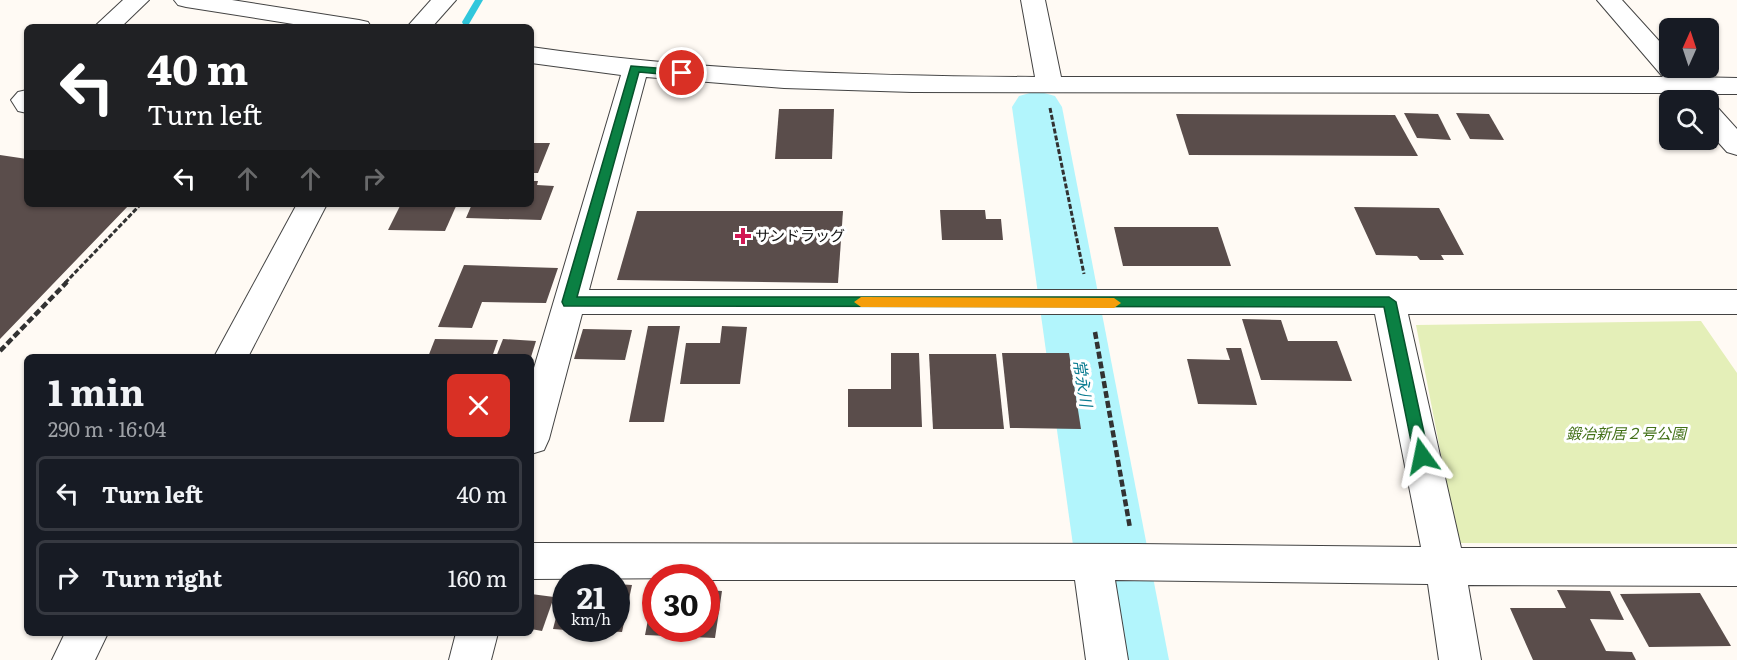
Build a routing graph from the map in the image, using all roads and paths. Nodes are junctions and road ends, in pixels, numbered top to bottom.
1 (137, 0) edge
2 (186, 0) edge
3 (444, 0) edge
4 (1033, 0) edge
5 (1609, 0) edge
6 (109, 24) edge
7 (340, 24) edge
8 (422, 24) edge
9 (534, 55) edge
10 (635, 69) junction
11 (1050, 85) junction
12 (1737, 86) edge
13 (1687, 90) edge
14 (1710, 90) edge
15 (1659, 93) edge
16 (1719, 126) edge
17 (1737, 146) edge
18 (138, 207) edge
19 (310, 207) edge
20 (569, 302) junction
21 (1389, 302) junction
22 (1737, 302) edge
23 (0, 351) edge
24 (233, 354) edge
25 (534, 429) edge
26 (534, 561) edge
27 (1110, 563) junction
28 (1445, 567) junction
29 (1737, 567) edge
30 (85, 636) edge
31 (476, 636) edge
32 (73, 660) edge
33 (470, 660) edge
34 (1107, 660) edge
35 (1460, 660) edge

1 - 6 street
2 - 7 street
3 - 8 street
4 - 11 street
5 - 13 street
9 - 10 street
10 - 11 street
10 - 20 street
11 - 15 street
12 - 14 street
16 - 17 street
18 - 23 path
19 - 24 street
20 - 21 street
20 - 25 street
21 - 22 street
21 - 28 street
26 - 27 street
27 - 28 street
27 - 34 street
28 - 29 street
28 - 35 street
30 - 32 street
31 - 33 street

